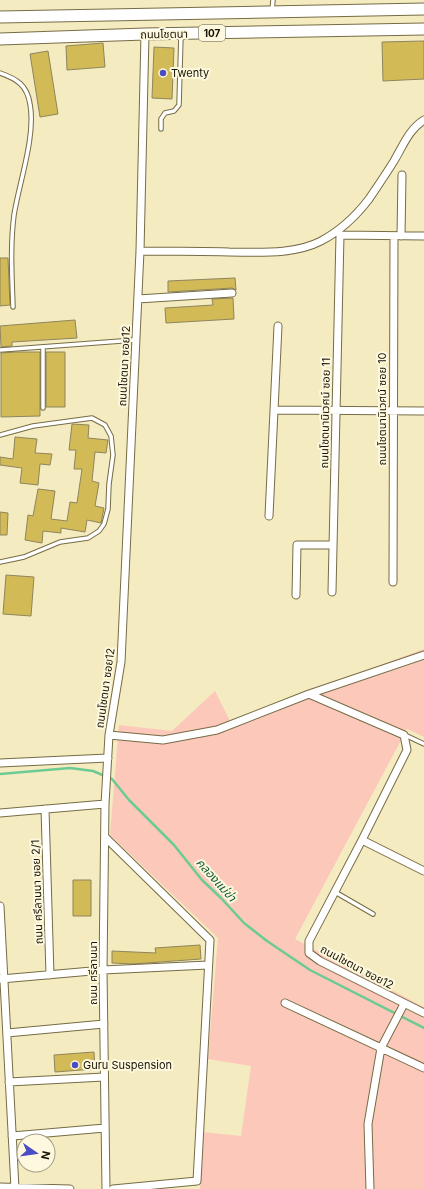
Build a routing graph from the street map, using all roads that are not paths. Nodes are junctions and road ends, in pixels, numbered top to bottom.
1 (273, 0) edge
2 (424, 9) edge
3 (272, 12) junction
4 (0, 17) edge
5 (424, 28) edge
6 (182, 33) junction
7 (145, 34) junction
8 (0, 39) edge
9 (0, 74) edge
10 (424, 120) edge
11 (161, 129) dead end
12 (402, 175) dead end
13 (397, 236) junction
14 (424, 236) edge
15 (140, 251) junction
16 (232, 293) dead end
17 (138, 298) junction
18 (13, 307) dead end
19 (278, 326) dead end
20 (136, 340) junction
21 (43, 347) junction
22 (0, 350) edge
23 (43, 408) dead end
24 (274, 410) junction
25 (336, 411) junction
26 (393, 411) junction
27 (424, 411) edge
28 (0, 435) edge
29 (269, 516) dead end
30 (333, 545) junction
31 (0, 562) edge
32 (393, 582) dead end
33 (332, 592) dead end
34 (296, 594) dead end
35 (424, 655) edge
36 (309, 694) junction
37 (404, 735) junction
38 (109, 736) junction
39 (424, 744) edge
40 (108, 758) junction
41 (0, 763) edge
42 (105, 804) junction
43 (45, 809) junction
44 (0, 812) edge
45 (105, 837) junction
46 (362, 840) junction
47 (424, 871) edge
48 (335, 892) junction
49 (0, 906) edge
50 (373, 914) dead end
51 (208, 965) junction
52 (103, 970) junction
53 (50, 975) junction
54 (2, 979) edge
55 (285, 1003) dead end
56 (403, 1006) junction
57 (424, 1013) edge
58 (104, 1024) junction
59 (7, 1033) junction
60 (381, 1048) junction
61 (424, 1068) edge
62 (104, 1077) junction
63 (9, 1082) junction
64 (105, 1128) junction
65 (12, 1136) junction
66 (0, 1187) edge
67 (15, 1188) junction
68 (70, 1189) edge
69 (106, 1189) edge
70 (113, 1189) edge
71 (370, 1189) edge

1 - 3 lane
2 - 3 main road, ถนนโชตนา / 107
3 - 4 main road, ถนนโชตนา / 107
5 - 6 main road, ถนนโชตนา / 107
6 - 7 main road, ถนนโชตนา / 107
6 - 11 lane
7 - 8 main road, ถนนโชตนา / 107
7 - 15 street, ถนนโชตนา ซอย12
9 - 18 lane
10 - 15 street
12 - 13 street, ถนนโชตนานิเวศน์ ซอย 10
13 - 14 street
13 - 25 street, ถนนโชตนานิเวศน์ ซอย 11
13 - 26 street, ถนนโชตนานิเวศน์ ซอย 10
15 - 17 street, ถนนโชตนา ซอย12
16 - 17 street
17 - 20 street, ถนนโชตนา ซอย12
19 - 24 street
20 - 21 lane
20 - 38 street, ถนนโชตนา ซอย12
21 - 22 lane
21 - 23 lane
24 - 25 street
24 - 29 street
25 - 26 street
25 - 30 street, ถนนโชตนานิเวศน์ ซอย 11
26 - 27 street
26 - 32 street, ถนนโชตนานิเวศน์ ซอย 10
28 - 31 lane
30 - 33 street, ถนนโชตนานิเวศน์ ซอย 11
30 - 34 street
35 - 36 street, ถนนโชตนา ซอย12
36 - 37 street
36 - 38 street, ถนนโชตนา ซอย12
37 - 39 lane
37 - 46 street, ถนนโชตนา ซอย12
38 - 40 street, ถนน ศรีลานนา
40 - 41 street
40 - 42 street, ถนน ศรีลานนา
42 - 43 street
42 - 45 street, ถนน ศรีลานนา
43 - 44 street
43 - 53 street, ถนน ศรีลานนา ซอย 2/1
45 - 51 street
45 - 52 street, ถนน ศรีลานนา
46 - 47 street
46 - 48 street, ถนนโชตนา ซอย12
48 - 50 lane
48 - 56 street, ถนนโชตนา ซอย12
49 - 54 street
51 - 52 street
51 - 70 street
52 - 53 street
52 - 58 street, ถนน ศรีลานนา
53 - 54 street
54 - 59 street
55 - 60 street
56 - 57 street, ถนนโชตนา ซอย12
56 - 60 street
58 - 59 street
58 - 62 street, ถนน ศรีลานนา
59 - 63 street
60 - 61 street
60 - 71 street
62 - 63 street
62 - 64 street, ถนน ศรีลานนา
63 - 65 street
64 - 65 street
64 - 69 street, ถนน ศรีลานนา
65 - 67 street
66 - 67 street
67 - 68 street

